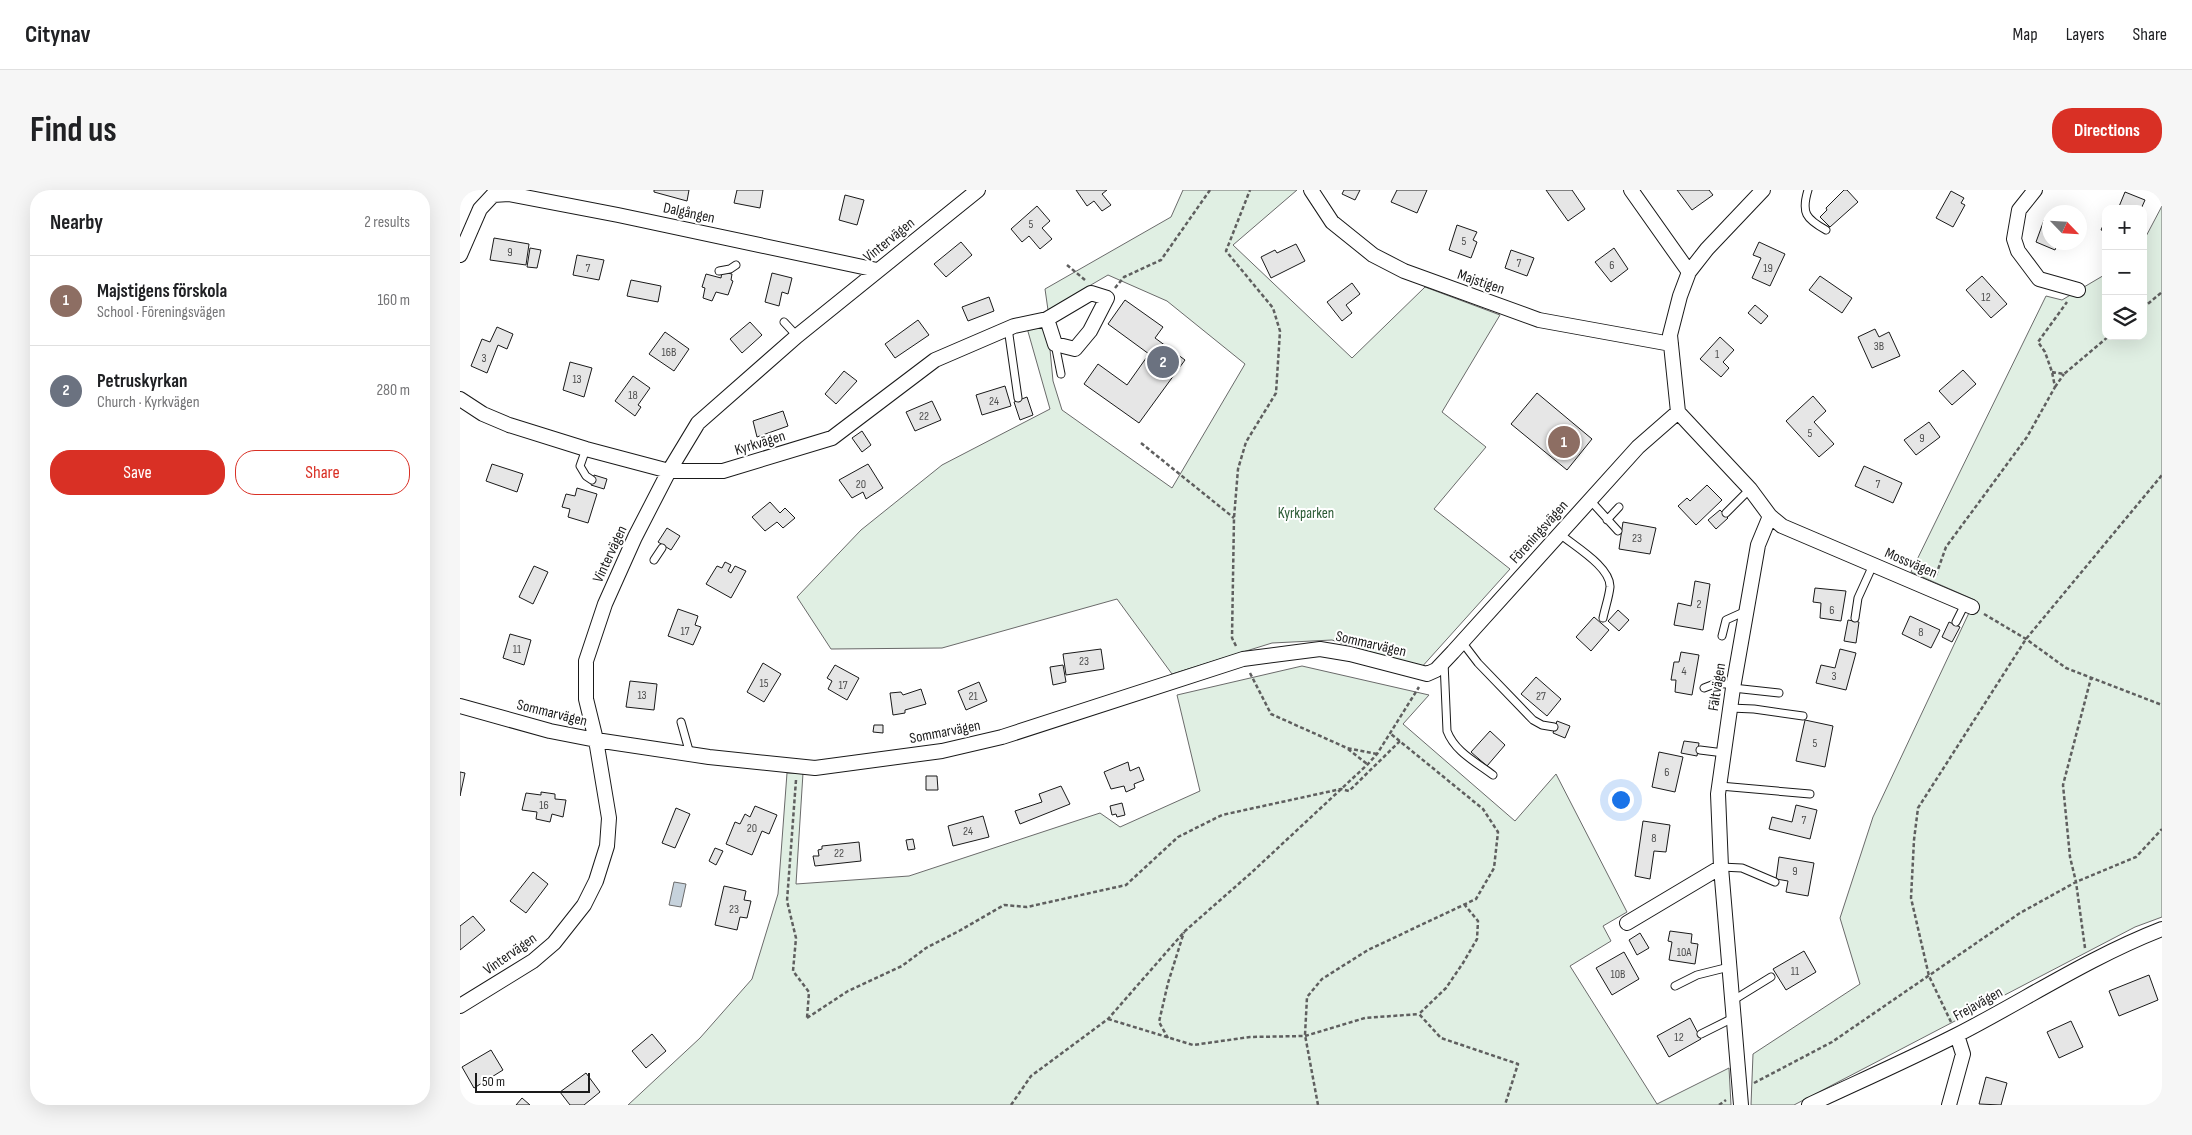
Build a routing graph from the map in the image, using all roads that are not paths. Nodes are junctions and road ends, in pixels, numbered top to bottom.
1 (978, 190) edge
2 (1311, 190) edge
3 (1631, 190) edge
4 (1763, 190) edge
5 (1808, 190) edge
6 (2035, 190) edge
7 (1826, 230) dead end
8 (460, 255) edge
9 (736, 265) dead end
10 (877, 270) junction
11 (719, 271) dead end
12 (1689, 272) junction
13 (2078, 290) road end
14 (1047, 319) junction
15 (784, 322) dead end
16 (1008, 328) junction
17 (797, 336) junction
18 (1055, 344) junction
19 (1671, 344) junction
20 (1061, 374) dead end
21 (1018, 398) dead end
22 (460, 399) edge
23 (1678, 412) junction
24 (586, 449) junction
25 (669, 471) junction
26 (592, 480) dead end
27 (1750, 489) junction
28 (1590, 500) junction
29 (1619, 507) dead end
30 (1726, 513) dead end
31 (1770, 516) junction
32 (1607, 520) junction
33 (1618, 531) dead end
34 (1560, 534) junction
35 (662, 548) dead end
36 (654, 560) dead end
37 (1873, 565) junction
38 (1968, 606) joint
39 (1746, 611) junction
40 (1603, 618) dead end
41 (1855, 618) dead end
42 (1956, 622) dead end
43 (1722, 636) dead end
44 (1462, 642) junction
45 (1444, 661) junction
46 (1427, 674) joint
47 (1734, 687) junction
48 (1704, 688) dead end
49 (1780, 693) dead end
50 (460, 706) edge
51 (1730, 708) junction
52 (1803, 716) dead end
53 (681, 722) dead end
54 (1554, 727) dead end
55 (596, 740) junction
56 (1700, 750) dead end
57 (1724, 753) junction
58 (690, 754) junction
59 (1493, 775) dead end
60 (1720, 786) junction
61 (1810, 794) dead end
62 (1721, 867) junction
63 (1776, 882) dead end
64 (1627, 923) dead end
65 (2162, 930) edge
66 (1729, 967) junction
67 (1771, 977) dead end
68 (1675, 986) dead end
69 (1732, 1001) junction
70 (460, 1006) edge
71 (1734, 1018) junction
72 (1701, 1034) dead end
73 (1957, 1035) junction
74 (1741, 1105) edge
75 (1810, 1105) edge
76 (1949, 1105) edge

1 - 10 street, Vintervägen
2 - 19 street, Majstigen
3 - 12 street
4 - 12 street
5 - 7 lane
6 - 13 street
8 - 10 street, Dalgången
9 - 11 lane
10 - 17 street, Vintervägen
12 - 19 street
14 - 16 street, Kyrkvägen
14 - 18 street
14 - 18 street, Kyrkvägen
15 - 17 lane
16 - 21 lane
16 - 25 street, Kyrkvägen
17 - 25 street, Vintervägen
18 - 20 lane
19 - 23 street
22 - 24 street, Kyrkvägen
23 - 27 street, Mossvägen
23 - 28 street, Föreningsvägen
24 - 25 street, Kyrkvägen
24 - 26 lane
25 - 55 street, Vintervägen
27 - 30 lane
27 - 31 street, Mossvägen
28 - 32 lane
28 - 34 street, Föreningsvägen
29 - 32 lane
31 - 37 street, Mossvägen
31 - 39 street, Fältvägen
32 - 33 lane
34 - 40 lane
34 - 44 street, Föreningsvägen
35 - 36 lane
37 - 38 street, Mossvägen
37 - 41 lane
38 - 42 lane
39 - 43 lane
39 - 47 street, Fältvägen
44 - 45 street, Föreningsvägen
44 - 54 lane
45 - 46 street, Föreningsvägen
45 - 59 lane
46 - 58 street, Sommarvägen
47 - 48 lane
47 - 49 lane
47 - 51 street, Fältvägen
50 - 55 street, Sommarvägen
51 - 52 lane
51 - 57 street, Fältvägen
53 - 58 lane
55 - 58 street, Sommarvägen
55 - 70 street, Vintervägen
56 - 57 lane
57 - 60 street, Fältvägen
60 - 61 lane
60 - 62 street, Fältvägen
62 - 63 lane
62 - 64 street
62 - 66 street, Fältvägen
65 - 73 street, Frejavägen
66 - 68 lane
66 - 69 street, Fältvägen
67 - 69 lane
69 - 71 street, Fältvägen
71 - 72 lane
71 - 74 street, Fältvägen
73 - 75 street, Frejavägen
73 - 76 street

